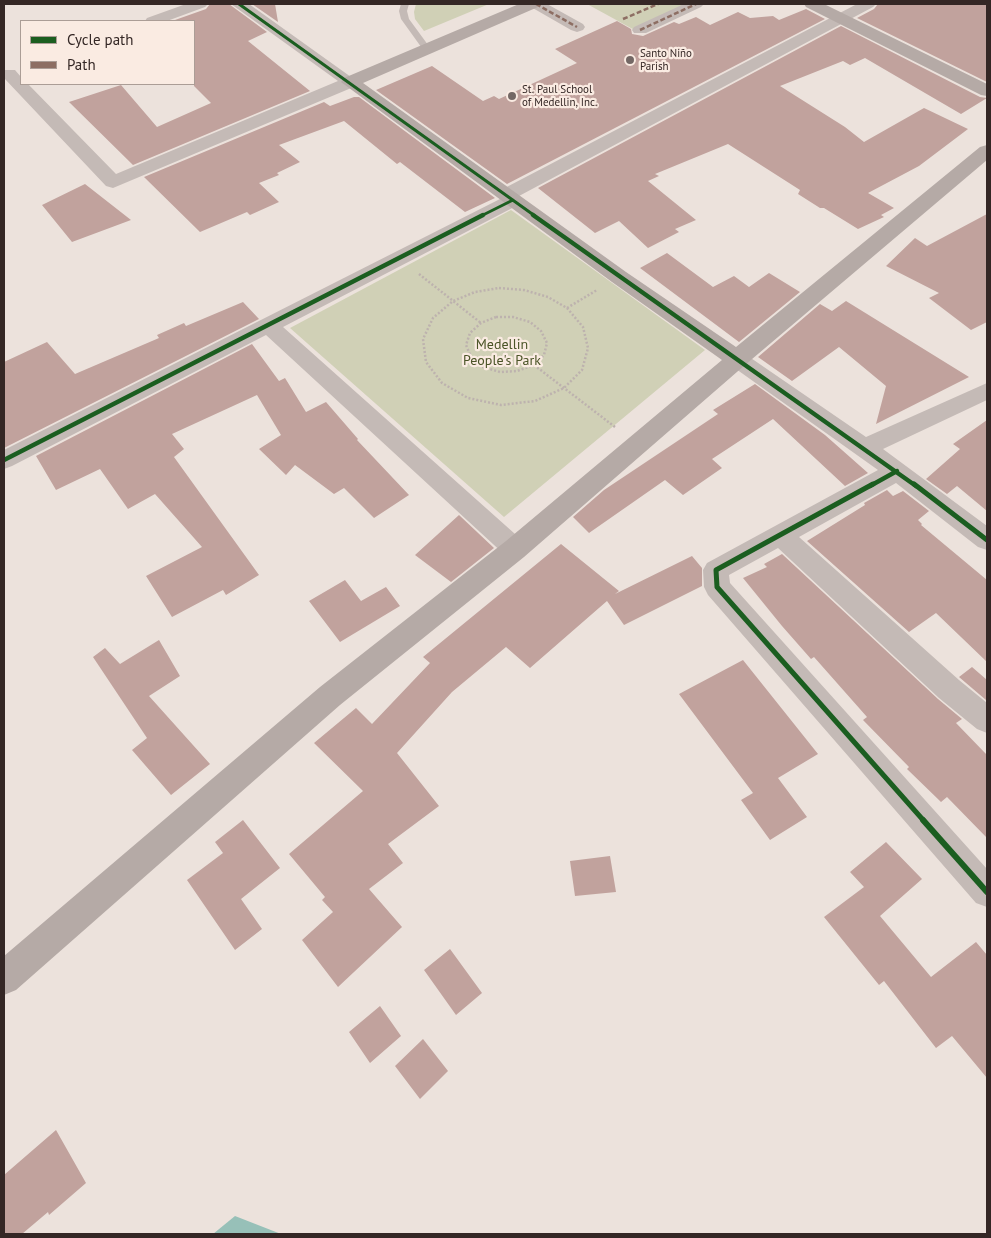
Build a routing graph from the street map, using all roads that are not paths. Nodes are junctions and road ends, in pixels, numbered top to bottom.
1 (200, 4) edge
2 (239, 4) edge
3 (405, 4) edge
4 (532, 4) edge
5 (536, 4) edge
6 (658, 4) edge
7 (696, 4) edge
8 (812, 4) edge
9 (868, 4) edge
10 (840, 18) junction
11 (623, 19) dead end
12 (156, 20) edge
13 (577, 27) dead end
14 (640, 30) dead end
15 (427, 49) junction
16 (11, 73) edge
17 (350, 82) junction
18 (20, 83) edge
19 (22, 85) edge
20 (987, 91) edge
21 (987, 151) edge
22 (509, 198) junction
23 (268, 325) junction
24 (737, 359) junction
25 (985, 394) edge
26 (864, 448) junction
27 (4, 460) edge
28 (897, 471) junction
29 (780, 536) junction
30 (987, 540) edge
31 (515, 549) junction
32 (987, 720) edge
33 (987, 892) edge
34 (4, 978) edge

1 - 12 street
2 - 17 street
3 - 15 lane
4 - 15 main road
5 - 13 street
6 - 11 street
7 - 14 street
8 - 10 main road
9 - 10 street
10 - 20 main road
10 - 22 street
15 - 17 main road
16 - 18 street
17 - 19 street
17 - 22 main road
21 - 24 main road
22 - 23 street
22 - 24 main road
23 - 27 street
23 - 31 street
24 - 26 street
24 - 31 main road
25 - 26 street
26 - 28 street
28 - 29 street
28 - 30 street
29 - 32 street
29 - 33 street
31 - 34 main road

